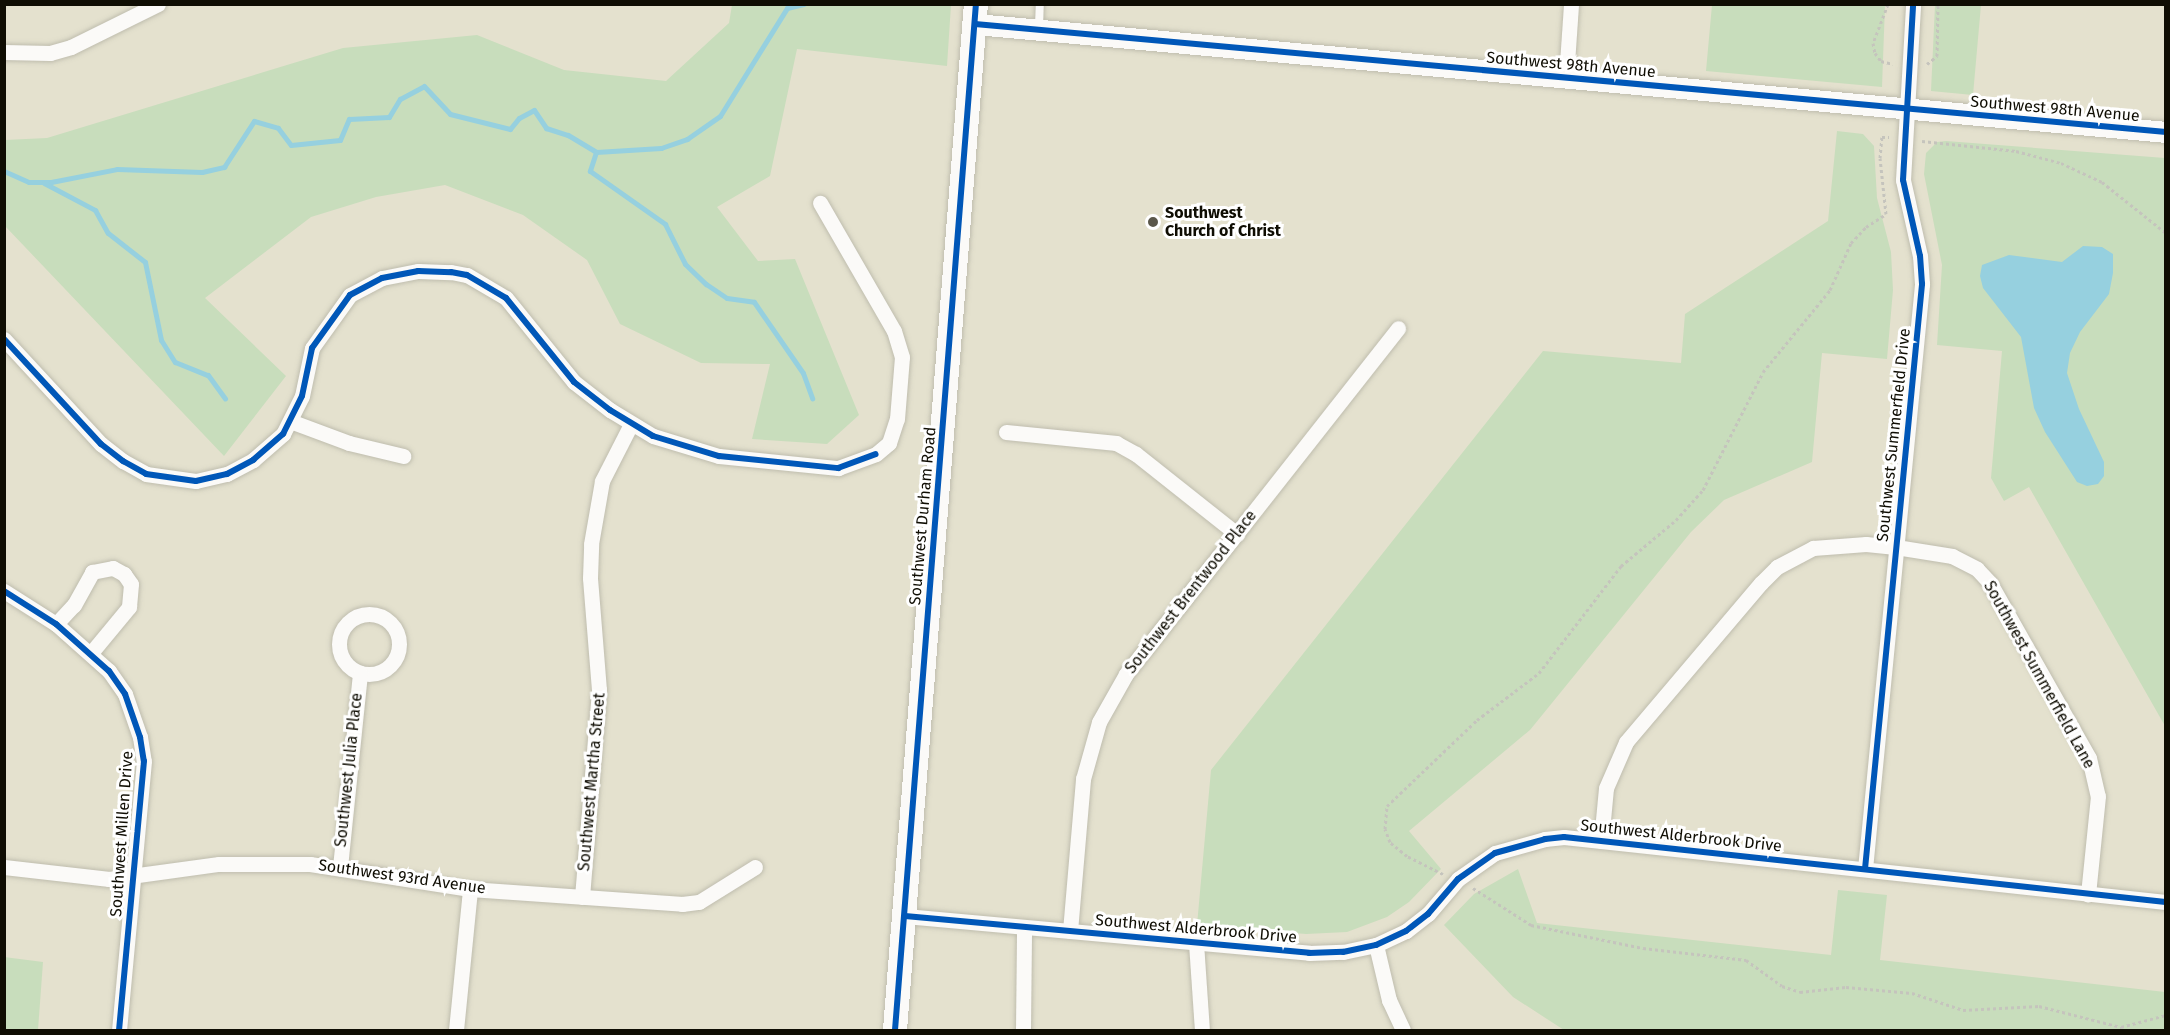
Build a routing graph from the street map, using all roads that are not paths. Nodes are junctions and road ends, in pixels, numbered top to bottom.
1 (158, 4) edge
2 (1040, 4) edge
3 (1572, 4) edge
4 (1913, 4) edge
5 (975, 14) edge
6 (1039, 29) junction
7 (4, 52) edge
8 (1566, 78) junction
9 (1906, 109) junction
10 (2166, 132) edge
11 (820, 203) dead end
12 (1398, 328) dead end
13 (4, 339) edge
14 (290, 421) junction
15 (630, 424) junction
16 (1006, 432) dead end
17 (403, 456) dead end
18 (1237, 534) junction
19 (1896, 547) junction
20 (4, 591) edge
21 (56, 624) junction
22 (91, 653) junction
23 (360, 673) dead end
24 (1600, 841) junction
25 (4, 867) edge
26 (340, 867) junction
27 (755, 867) dead end
28 (1865, 869) junction
29 (133, 877) junction
30 (470, 889) junction
31 (2088, 894) junction
32 (582, 897) junction
33 (2166, 902) edge
34 (905, 916) junction
35 (1024, 928) junction
36 (1070, 932) junction
37 (1196, 943) junction
38 (1376, 945) junction
39 (119, 1030) edge
40 (456, 1030) edge
41 (895, 1030) edge
42 (1023, 1030) edge
43 (1202, 1030) edge
44 (1403, 1030) edge

1 - 7 street
2 - 6 lane
3 - 8 street
4 - 9 street, Southwest Summerfield Drive
5 - 6 street, Southwest 98th Avenue
5 - 34 main road, Southwest Durham Road
6 - 8 street, Southwest 98th Avenue
8 - 9 street, Southwest 98th Avenue
9 - 10 street, Southwest 98th Avenue
9 - 19 street, Southwest Summerfield Drive
11 - 15 street
12 - 18 street, Southwest Brentwood Place
13 - 14 street
14 - 15 street
14 - 17 street
15 - 32 street, Southwest Martha Street
16 - 18 street
18 - 36 street, Southwest Brentwood Place
19 - 24 street, Southwest Summerfield Lane
19 - 28 street, Southwest Summerfield Drive
19 - 31 street, Southwest Summerfield Lane
20 - 21 street, Southwest Millen Drive
21 - 22 street, Southwest Millen Drive
21 - 22 street
22 - 29 street, Southwest Millen Drive
23 - 26 street, Southwest Julia Place
24 - 28 street, Southwest Alderbrook Drive
24 - 38 street, Southwest Alderbrook Drive
25 - 29 street, Southwest 93rd Avenue
26 - 29 street, Southwest 93rd Avenue
26 - 30 street, Southwest 93rd Avenue
27 - 32 street, Southwest 93rd Avenue
28 - 31 street, Southwest Alderbrook Drive
29 - 39 street, Southwest Millen Drive
30 - 32 street, Southwest 93rd Avenue
30 - 40 street
31 - 33 street, Southwest Alderbrook Drive
34 - 35 street, Southwest Alderbrook Drive
34 - 41 main road, Southwest Durham Road
35 - 36 street, Southwest Alderbrook Drive
35 - 42 street
36 - 37 street, Southwest Alderbrook Drive
37 - 38 street, Southwest Alderbrook Drive
37 - 43 street
38 - 44 street

